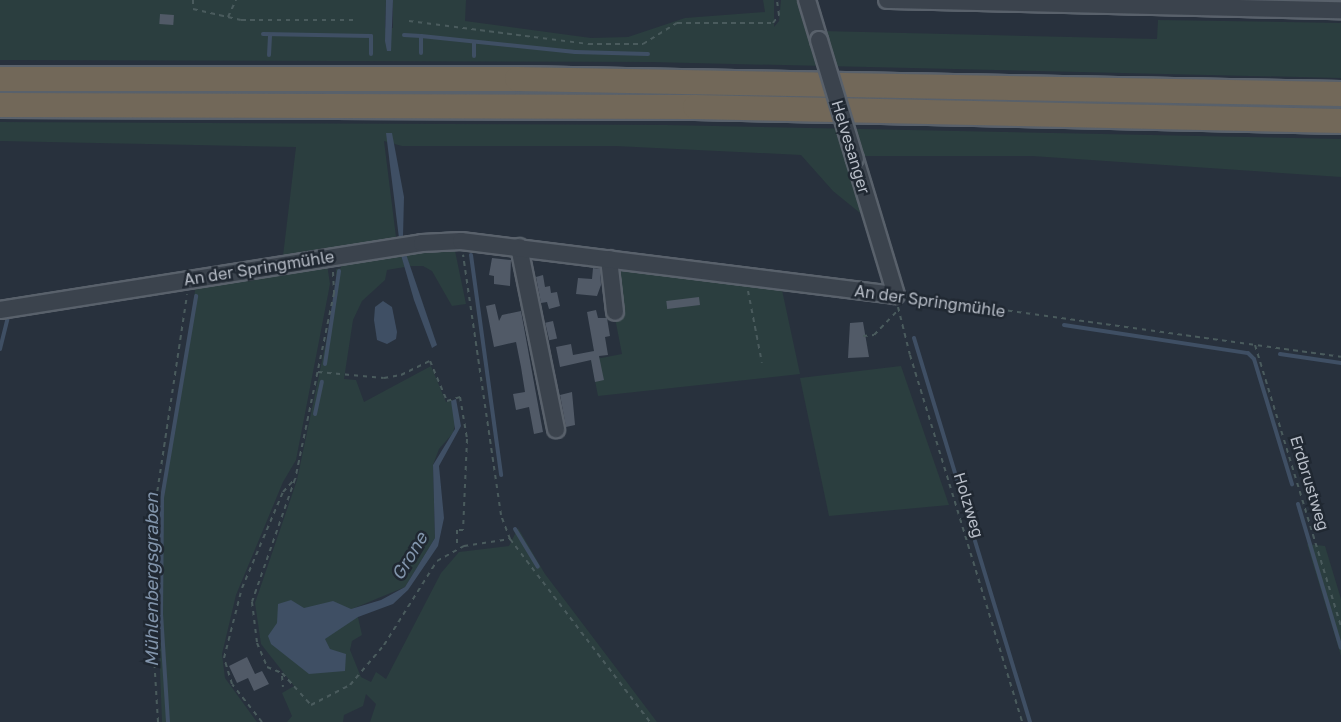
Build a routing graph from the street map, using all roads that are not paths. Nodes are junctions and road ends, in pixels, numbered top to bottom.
1 (807, 0) edge
2 (887, 0) edge
3 (1341, 10) edge
4 (0, 79) edge
5 (1341, 94) edge
6 (0, 105) edge
7 (1341, 121) edge
8 (519, 247) junction
9 (609, 259) junction
10 (897, 302) joint
11 (0, 310) edge
12 (615, 312) dead end
13 (556, 429) dead end

1 - 10 street, Helvesanger, bridge
2 - 3 street
4 - 5 highway
6 - 7 highway
8 - 9 street, An der Springmühle
8 - 11 street, An der Springmühle
8 - 13 street
9 - 10 street, An der Springmühle
9 - 12 street

